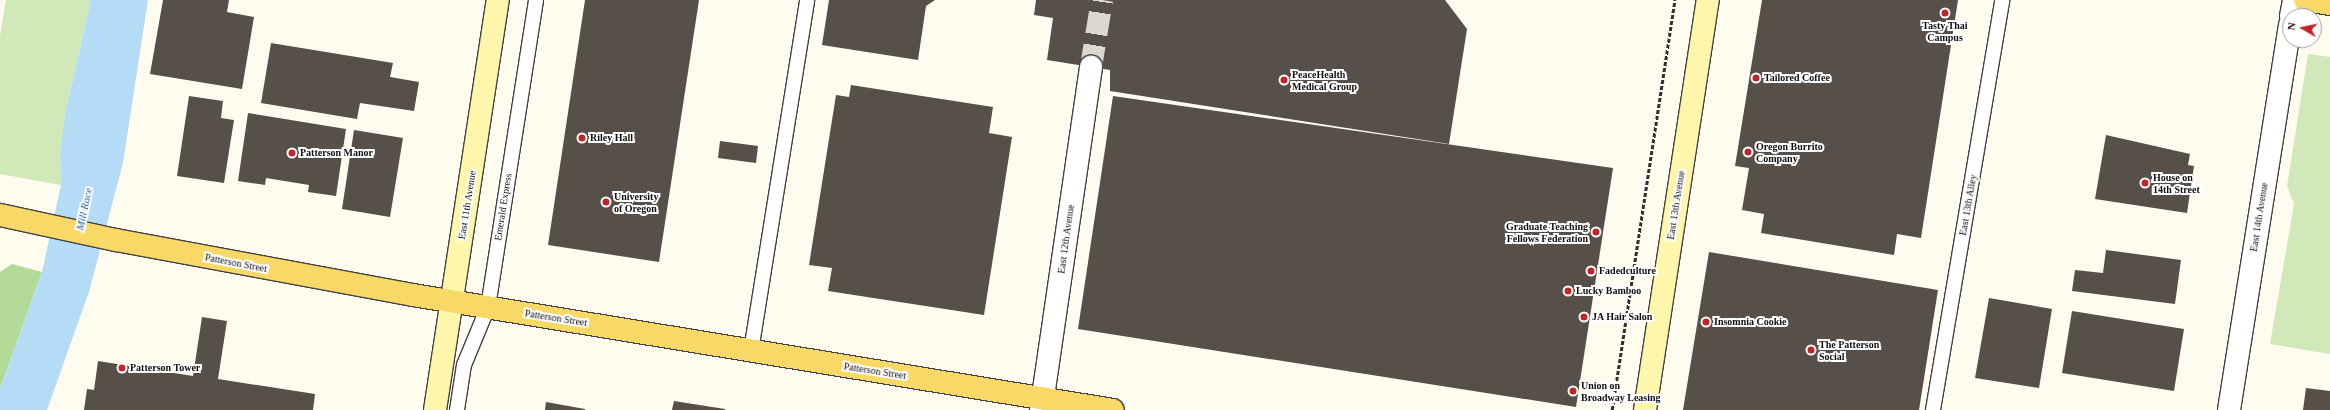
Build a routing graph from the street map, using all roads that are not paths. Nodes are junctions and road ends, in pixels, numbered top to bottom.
1 (498, 0) edge
2 (536, 0) edge
3 (807, 0) edge
4 (1708, 0) edge
5 (2002, 0) edge
6 (2305, 0) edge
7 (2330, 4) edge
8 (2286, 48) edge
9 (1091, 67) tunnel mouth
10 (10, 217) edge
11 (453, 302) junction
12 (488, 307) junction
13 (751, 350) junction
14 (1041, 404) edge
15 (435, 410) edge
16 (457, 410) edge
17 (1113, 410) edge
18 (1645, 410) edge
19 (1933, 410) edge
20 (2229, 410) edge

1 - 11 main road, East 11th Avenue
2 - 12 lane, Emerald Express
3 - 13 lane
4 - 18 main road, East 13th Avenue
5 - 19 lane, East 13th Alley
6 - 7 main road
8 - 20 street, East 14th Avenue
9 - 14 street, East 12th Avenue
10 - 11 main road, Patterson Street
11 - 12 main road, Patterson Street
11 - 15 main road, East 11th Avenue
12 - 13 main road, Patterson Street
12 - 16 lane, Emerald Express
13 - 14 main road, Patterson Street
14 - 17 main road, Patterson Street

